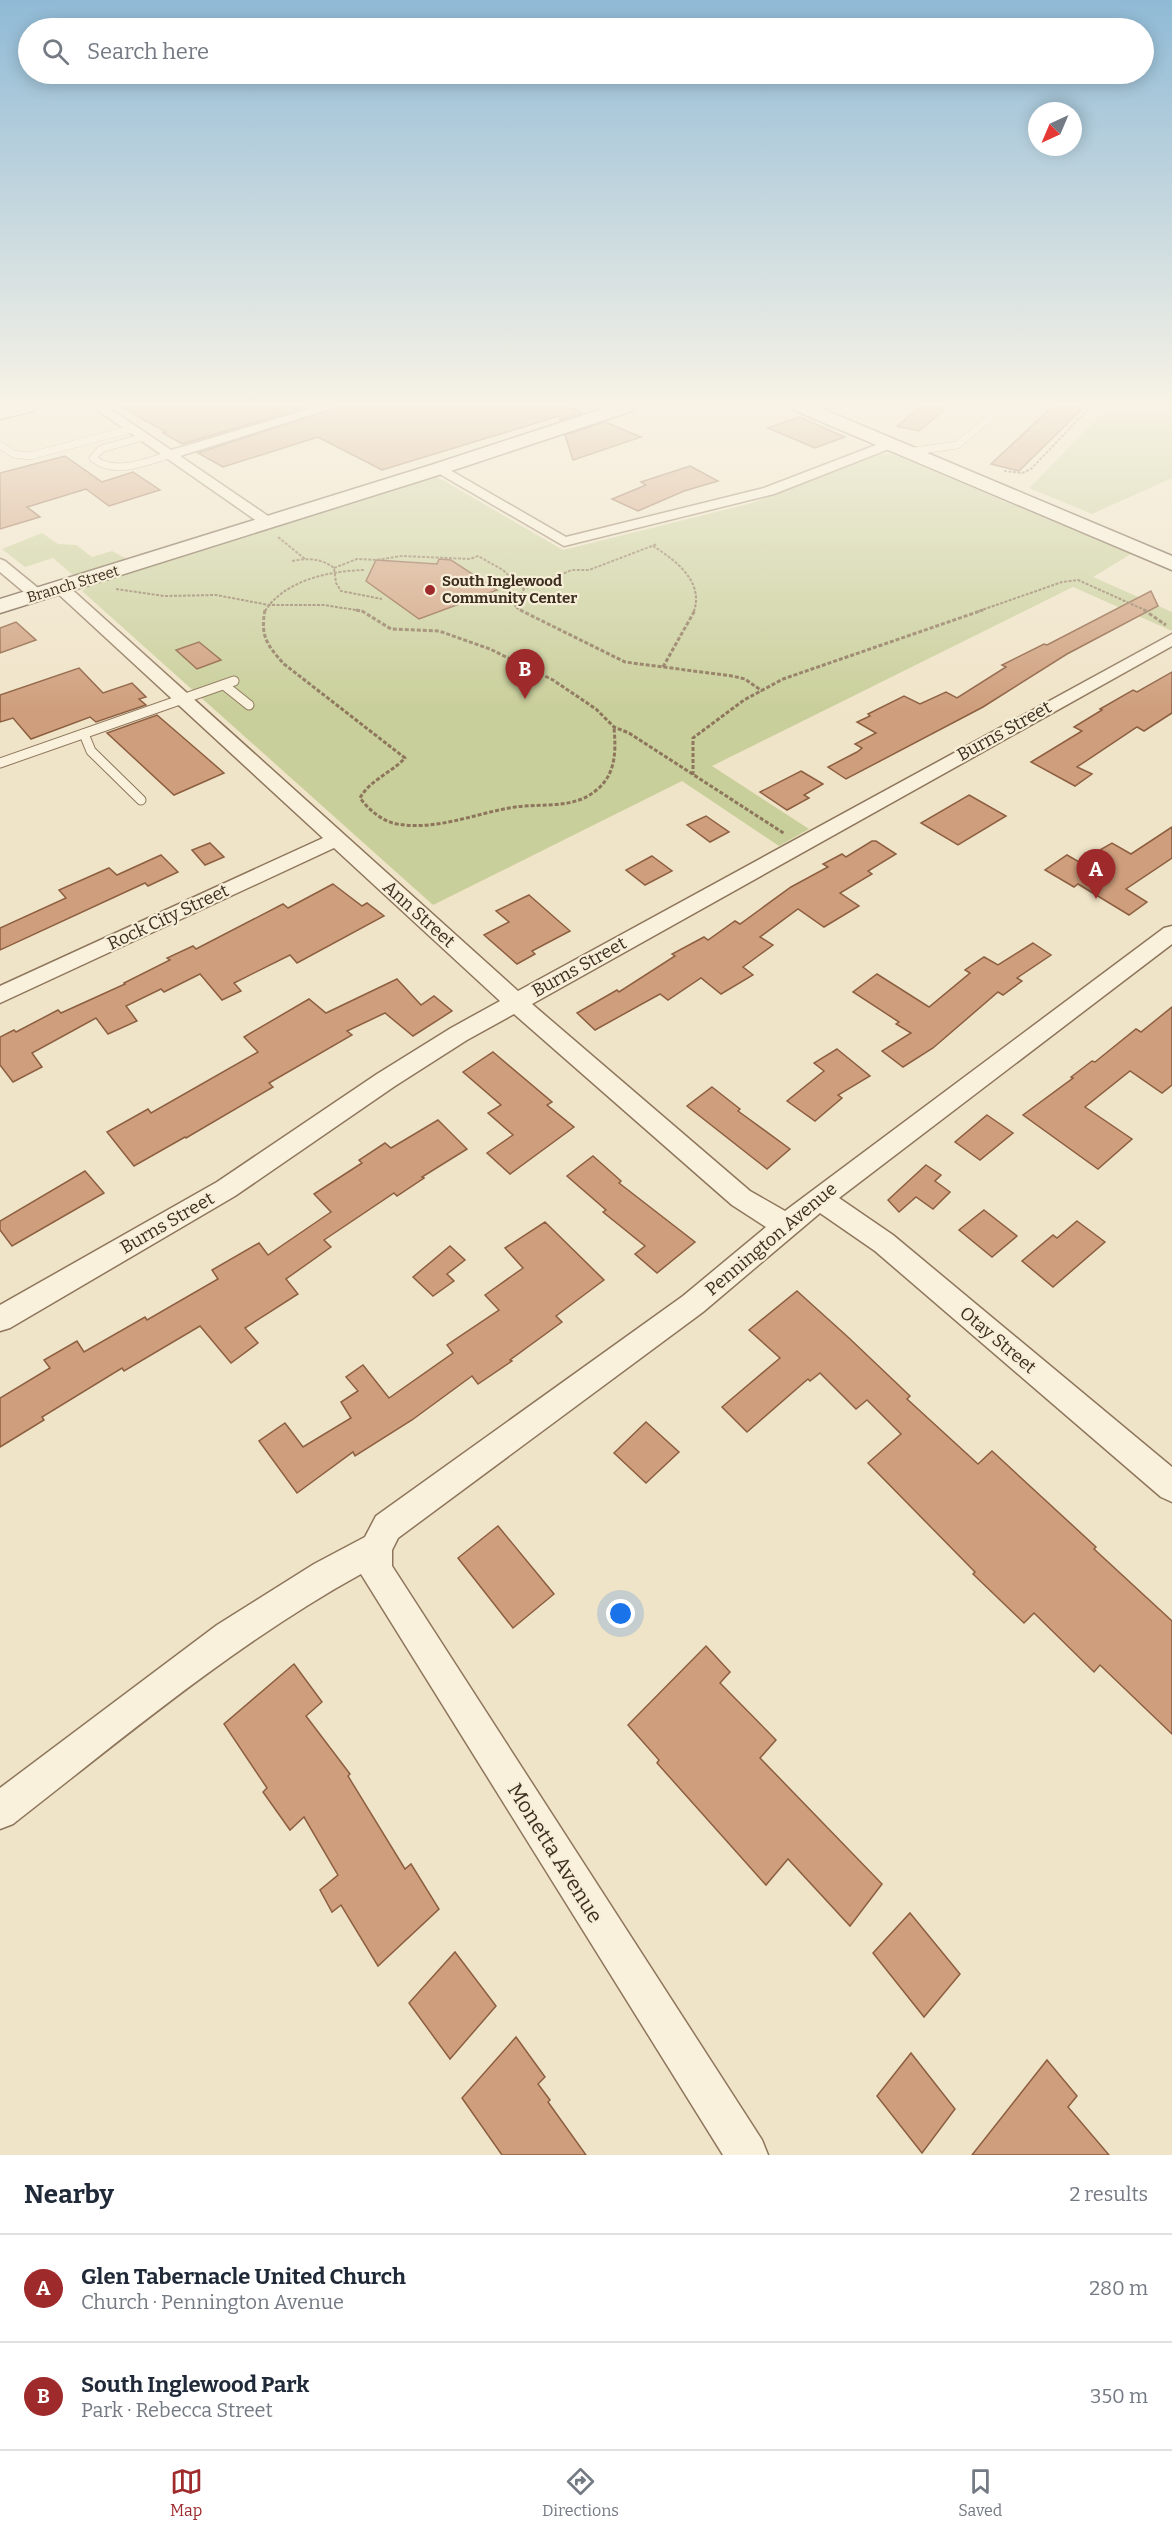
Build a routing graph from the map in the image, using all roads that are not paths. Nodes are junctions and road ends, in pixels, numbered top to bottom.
1 (242, 508) edge
2 (331, 508) edge
3 (505, 508) edge
4 (703, 508) edge
5 (1039, 508) edge
6 (272, 529) junction
7 (0, 564) edge
8 (1172, 564) edge
9 (61, 588) junction
10 (37, 595) junction
11 (0, 606) edge
12 (1172, 639) edge
13 (234, 681) dead end
14 (224, 685) junction
15 (185, 699) junction
16 (249, 705) dead end
17 (84, 734) junction
18 (0, 763) edge
19 (141, 800) dead end
20 (336, 838) junction
21 (1172, 933) edge
22 (0, 995) edge
23 (515, 1002) junction
24 (819, 1198) junction
25 (787, 1226) junction
26 (0, 1318) edge
27 (1172, 1487) edge
28 (376, 1548) junction
29 (0, 1811) edge
30 (747, 2155) edge

1 - 6 street
2 - 6 street, Branch Street
3 - 4 street
5 - 8 street
6 - 9 street, Branch Street
7 - 10 street
9 - 10 street, Branch Street
9 - 15 street, Ann Street
10 - 11 street, Branch Street
12 - 23 street, Burns Street
13 - 14 lane
14 - 15 lane
14 - 16 lane
15 - 17 lane
15 - 20 street, Ann Street
17 - 18 lane
17 - 19 lane
20 - 22 street, Rock City Street
20 - 23 street, Ann Street
21 - 24 street, Pennington Avenue
23 - 25 street, Ann Street
23 - 26 street, Burns Street
24 - 25 street, Pennington Avenue
24 - 27 street, Otay Street
25 - 28 street, Pennington Avenue
28 - 29 street
28 - 30 street, Monetta Avenue

